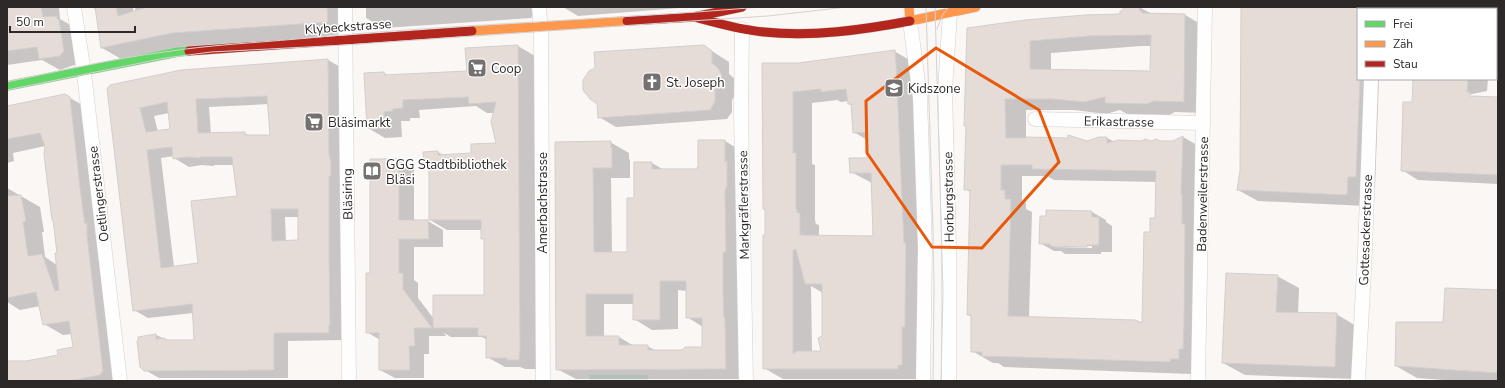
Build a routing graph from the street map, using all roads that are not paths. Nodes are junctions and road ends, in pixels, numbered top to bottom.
1 (74, 7) edge
2 (345, 7) edge
3 (539, 7) edge
4 (742, 7) edge
5 (976, 7) edge
6 (1204, 7) edge
7 (950, 10) edge
8 (910, 14) edge
9 (694, 17) junction
10 (541, 26) junction
11 (742, 29) junction
12 (346, 39) junction
13 (84, 70) junction
14 (1371, 80) edge
15 (7, 86) edge
16 (1035, 119) dead end
17 (1203, 123) junction
18 (120, 381) edge
19 (349, 381) edge
20 (543, 381) edge
21 (746, 381) edge
22 (923, 381) edge
23 (949, 381) edge
24 (1198, 381) edge
25 (1358, 381) edge

1 - 13 street, Oetlingerstrasse
2 - 12 street, Bläsiring
3 - 10 street, Amerbachstrasse
4 - 9 street, Klybeckstrasse
5 - 7 street, Klybeckstrasse
6 - 17 street, Badenweilerstrasse
7 - 8 street, Klybeckstrasse
7 - 23 street, Horburgstrasse
8 - 11 street, Klybeckstrasse
8 - 22 street, Horburgstrasse
9 - 10 street, Klybeckstrasse
9 - 11 street, Klybeckstrasse
10 - 12 street, Klybeckstrasse
10 - 20 street, Amerbachstrasse
11 - 21 street, Markgräflerstrasse
12 - 13 street, Klybeckstrasse
12 - 19 street, Bläsiring
13 - 15 street, Klybeckstrasse
13 - 18 street, Oetlingerstrasse
14 - 25 street, Gottesackerstrasse
16 - 17 street, Erikastrasse
17 - 24 street, Badenweilerstrasse

